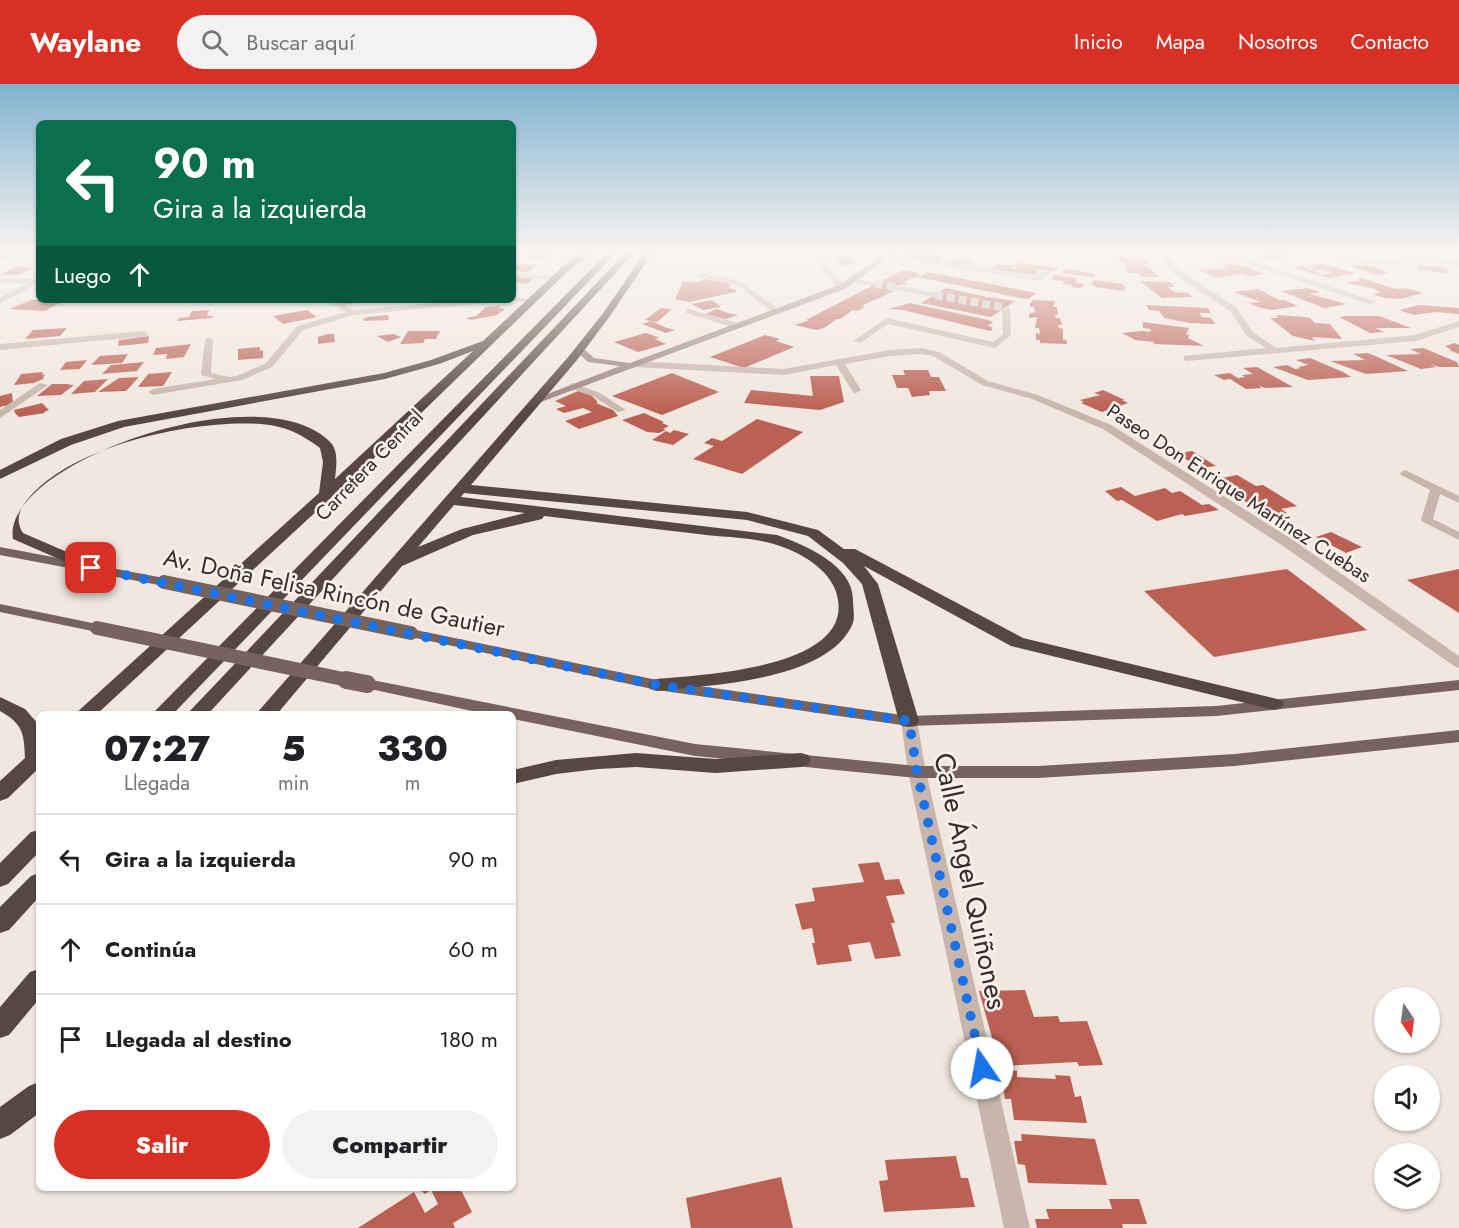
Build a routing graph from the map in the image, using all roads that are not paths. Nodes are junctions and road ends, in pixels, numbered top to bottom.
1 (340, 305) edge
2 (437, 305) edge
3 (526, 305) edge
4 (561, 305) edge
5 (581, 305) edge
6 (613, 305) edge
7 (769, 305) edge
8 (795, 305) edge
9 (1227, 305) edge
10 (1006, 308) dead end
11 (689, 311) dead end
12 (778, 312) junction
13 (353, 313) junction
14 (1459, 324) edge
15 (738, 326) junction
16 (144, 334) dead end
17 (209, 340) dead end
18 (491, 340) junction
19 (857, 341) dead end
20 (0, 347) edge
21 (579, 349) junction
22 (1274, 350) junction
23 (1187, 358) dead end
24 (635, 364) junction
25 (840, 364) junction
26 (239, 378) junction
27 (43, 385) dead end
28 (573, 386) junction
29 (856, 390) dead end
30 (153, 392) dead end
31 (537, 400) junction
32 (621, 410) dead end
33 (0, 415) edge
34 (1405, 473) dead end
35 (0, 475) edge
36 (459, 488) junction
37 (1436, 489) junction
38 (326, 494) junction
39 (1459, 500) edge
40 (449, 501) junction
41 (584, 515) junction
42 (813, 533) junction
43 (1459, 537) edge
44 (0, 551) edge
45 (91, 568) junction
46 (391, 569) junction
47 (0, 608) edge
48 (1459, 663) edge
49 (657, 685) junction
50 (1459, 685) edge
51 (0, 704) edge
52 (1274, 704) junction
53 (88, 711) edge
54 (165, 711) edge
55 (200, 711) edge
56 (269, 711) edge
57 (498, 711) edge
58 (516, 715) edge
59 (909, 721) junction
60 (1459, 736) edge
61 (36, 749) edge
62 (36, 758) edge
63 (801, 760) junction
64 (917, 772) junction
65 (516, 776) edge
66 (0, 794) edge
67 (36, 841) edge
68 (0, 878) edge
69 (36, 885) edge
70 (0, 923) edge
71 (36, 984) edge
72 (0, 1026) edge
73 (36, 1098) edge
74 (0, 1125) edge
75 (1017, 1228) edge

1 - 13 street
2 - 13 street
3 - 18 highway
4 - 54 highway, Carretera Central
5 - 55 highway, Carretera Central
6 - 21 highway
7 - 12 lane
8 - 12 street
9 - 22 street
10 - 19 street
11 - 15 street
12 - 15 street
13 - 26 street
14 - 22 street
15 - 24 street
16 - 20 street
17 - 26 street
18 - 35 highway
18 - 38 highway
21 - 24 street
21 - 31 highway
22 - 23 street
24 - 25 street, Paseo Don Enrique Martínez Cuebas
24 - 28 street
25 - 29 street
25 - 48 street, Paseo Don Enrique Martínez Cuebas
26 - 30 street
27 - 33 street
28 - 31 street
28 - 32 lane
31 - 36 highway
34 - 37 lane
36 - 40 highway
36 - 42 highway
37 - 39 lane
37 - 43 lane
38 - 45 highway
38 - 53 highway
40 - 41 highway
40 - 46 highway
41 - 46 highway
41 - 49 highway
42 - 52 highway
42 - 59 highway
44 - 45 main road, Av. Doña Felisa Rincón de Gautier
45 - 49 main road, Av. Doña Felisa Rincón de Gautier, bridge
46 - 56 highway
47 - 57 main road, bridge
49 - 59 main road, Av. Doña Felisa Rincón de Gautier
50 - 52 main road, Av. Doña Felisa Rincón de Gautier
51 - 61 highway
52 - 59 main road, Av. Doña Felisa Rincón de Gautier
58 - 63 main road
59 - 64 street, Calle Ángel Quiñones
60 - 64 main road
62 - 66 highway
63 - 64 main road
63 - 65 highway
64 - 75 street, Calle Ángel Quiñones
67 - 68 highway
69 - 70 highway
71 - 72 highway
73 - 74 highway

